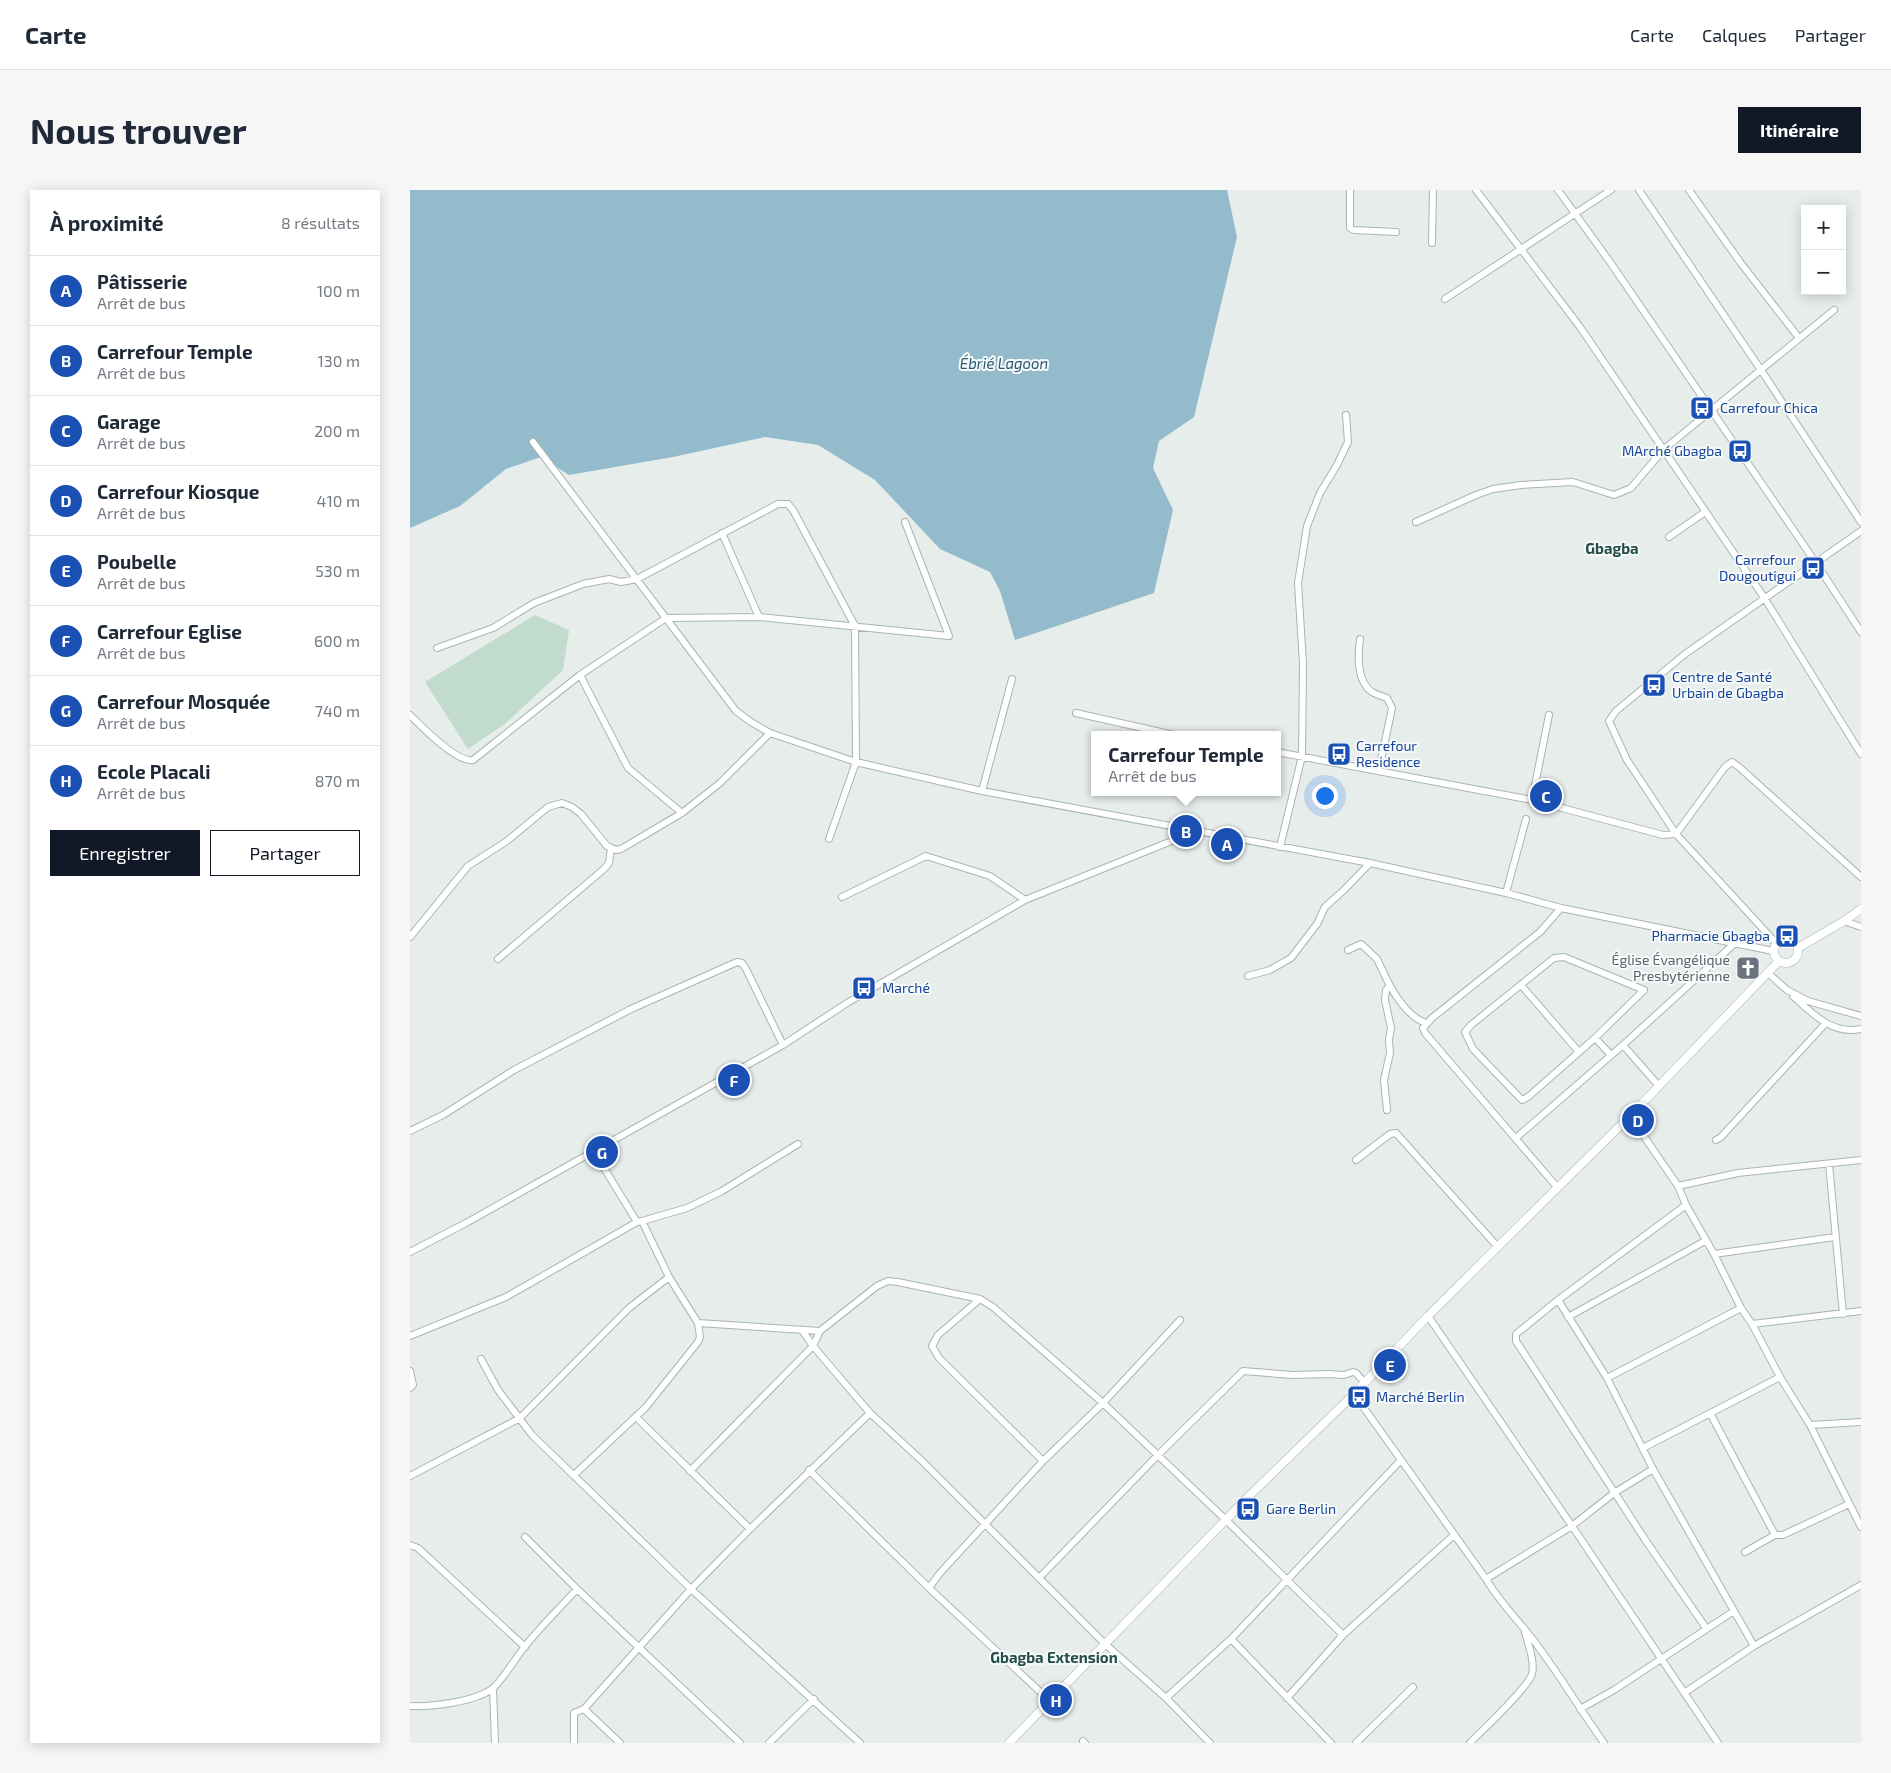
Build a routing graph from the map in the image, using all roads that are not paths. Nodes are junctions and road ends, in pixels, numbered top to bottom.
1 (1350, 190) edge
2 (1433, 190) edge
3 (1476, 190) edge
4 (1558, 190) edge
5 (1611, 190) edge
6 (1639, 190) edge
7 (1689, 190) edge
8 (1576, 214) junction
9 (1396, 232) dead end
10 (1432, 243) dead end
11 (1522, 249) junction
12 (1445, 299) dead end
13 (1834, 310) dead end
14 (1799, 338) junction
15 (1761, 370) junction
16 (1711, 410) junction
17 (1346, 415) dead end
18 (533, 442) dead end
19 (1663, 450) junction
20 (1705, 512) junction
21 (905, 522) dead end
22 (1416, 522) dead end
23 (1861, 522) edge
24 (1861, 531) edge
25 (722, 533) junction
26 (1669, 537) dead end
27 (1816, 563) junction
28 (637, 579) junction
29 (1765, 599) junction
30 (759, 617) junction
31 (666, 618) junction
32 (855, 626) junction
33 (1861, 632) edge
34 (1360, 638) dead end
35 (437, 648) dead end
36 (580, 675) junction
37 (1012, 679) dead end
38 (1076, 713) dead end
39 (410, 716) edge
40 (1549, 716) dead end
41 (1156, 731) edge
42 (770, 733) junction
43 (1281, 753) edge
44 (1861, 754) edge
45 (1302, 756) junction
46 (856, 762) junction
47 (1379, 770) junction
48 (982, 791) junction
49 (1532, 800) junction
50 (682, 813) junction
51 (1526, 819) dead end
52 (1195, 831) junction
53 (1676, 834) junction
54 (829, 839) dead end
55 (1280, 847) junction
56 (611, 848) junction
57 (1370, 863) junction
58 (1861, 877) edge
59 (1506, 893) junction
60 (842, 897) dead end
61 (1025, 900) junction
62 (1561, 908) junction
63 (1861, 909) edge
64 (1844, 921) junction
65 (1861, 927) edge
66 (410, 937) edge
67 (1735, 943) junction
68 (1774, 947) junction
69 (1798, 948) junction
70 (1348, 950) dead end
71 (498, 959) dead end
72 (1779, 961) junction
73 (1768, 973) junction
74 (1248, 976) dead end
75 (1521, 985) junction
76 (1390, 986) junction
77 (1786, 990) junction
78 (1861, 1016) edge
79 (1426, 1024) junction
80 (1825, 1024) junction
81 (1861, 1029) edge
82 (1595, 1038) junction
83 (783, 1045) junction
84 (1623, 1045) junction
85 (1579, 1052) junction
86 (1611, 1055) junction
87 (1658, 1085) junction
88 (1387, 1110) dead end
89 (1630, 1116) junction
90 (410, 1131) edge
91 (1516, 1138) junction
92 (1716, 1140) dead end
93 (798, 1144) dead end
94 (593, 1150) junction
95 (1356, 1160) dead end
96 (1861, 1160) edge
97 (1829, 1164) junction
98 (1678, 1186) junction
99 (1557, 1187) junction
100 (1686, 1205) junction
101 (640, 1221) junction
102 (1835, 1237) junction
103 (1705, 1241) junction
104 (1497, 1246) junction
105 (410, 1252) edge
106 (1714, 1254) junction
107 (669, 1277) junction
108 (980, 1299) junction
109 (1558, 1300) junction
110 (1741, 1308) junction
111 (1861, 1311) edge
112 (1842, 1314) junction
113 (1428, 1316) junction
114 (1568, 1317) junction
115 (1180, 1320) dead end
116 (698, 1323) junction
117 (1752, 1324) junction
118 (802, 1330) junction
119 (820, 1330) junction
120 (410, 1336) edge
121 (813, 1346) junction
122 (482, 1359) dead end
123 (410, 1371) edge
124 (1780, 1377) junction
125 (1607, 1378) junction
126 (1366, 1382) junction
127 (410, 1388) edge
128 (1354, 1394) junction
129 (1102, 1403) junction
130 (870, 1413) junction
131 (1710, 1414) junction
132 (636, 1417) junction
133 (520, 1418) junction
134 (1861, 1422) edge
135 (1810, 1425) junction
136 (1643, 1448) junction
137 (1158, 1455) junction
138 (1401, 1460) junction
139 (1043, 1461) junction
140 (1653, 1469) junction
141 (809, 1470) junction
142 (690, 1471) junction
143 (574, 1475) junction
144 (410, 1476) edge
145 (1614, 1493) junction
146 (1849, 1504) junction
147 (1226, 1520) junction
148 (985, 1524) junction
149 (1572, 1526) junction
150 (1861, 1527) edge
151 (750, 1528) junction
152 (1454, 1535) junction
153 (1775, 1535) junction
154 (525, 1537) dead end
155 (410, 1545) edge
156 (1745, 1552) dead end
157 (1040, 1578) junction
158 (1486, 1579) junction
159 (1287, 1581) junction
160 (1861, 1585) edge
161 (929, 1588) junction
162 (577, 1589) junction
163 (692, 1589) junction
164 (1734, 1611) junction
165 (1525, 1628) junction
166 (1706, 1628) junction
167 (1343, 1635) junction
168 (1231, 1639) junction
169 (1105, 1644) junction
170 (1754, 1646) junction
171 (524, 1647) junction
172 (639, 1647) junction
173 (1661, 1658) junction
174 (1413, 1687) dead end
175 (492, 1688) junction
176 (1684, 1693) junction
177 (1166, 1698) junction
178 (1287, 1698) junction
179 (814, 1699) junction
180 (1050, 1701) junction
181 (410, 1706) edge
182 (584, 1709) junction
183 (1580, 1710) junction
184 (495, 1743) edge
185 (574, 1743) edge
186 (620, 1743) edge
187 (740, 1743) edge
188 (769, 1743) edge
189 (860, 1743) edge
190 (1009, 1743) edge
191 (1210, 1743) edge
192 (1331, 1743) edge
193 (1356, 1743) edge
194 (1470, 1743) edge
195 (1604, 1743) edge
196 (1718, 1743) edge

1 - 9 street
2 - 10 street
3 - 11 street
4 - 8 street
5 - 8 street
6 - 15 street
7 - 14 street
8 - 11 street
8 - 16 street
11 - 12 street
11 - 19 street
13 - 14 street
14 - 15 street
15 - 16 street
15 - 23 street
16 - 19 street
16 - 27 street
17 - 45 street
18 - 28 street
19 - 20 street
19 - 22 street
20 - 26 street
20 - 29 street
21 - 32 street
24 - 27 street
25 - 28 street
25 - 30 street
25 - 32 street
27 - 29 street
27 - 33 street
28 - 31 street
28 - 35 street
29 - 44 street
29 - 53 street
30 - 31 street
30 - 32 street
31 - 36 street
31 - 42 street
32 - 46 street
34 - 47 street
36 - 39 street
36 - 50 street
37 - 48 street
38 - 41 street
40 - 49 street
42 - 46 street
42 - 50 street
43 - 45 street
45 - 47 street
45 - 55 street
46 - 48 street
46 - 54 street
47 - 49 street
48 - 52 street
49 - 53 street
50 - 56 street
51 - 59 street
52 - 55 street
52 - 61 street
53 - 58 street
53 - 68 street
55 - 57 street
56 - 66 street
56 - 71 street
57 - 59 street
57 - 74 street
59 - 62 street
60 - 61 street
61 - 83 street
62 - 67 street
62 - 79 street
63 - 64 street
64 - 65 street
64 - 69 street
67 - 68 street
67 - 84 street
68 - 69 street
68 - 72 street
69 - 72 street
70 - 76 street
72 - 73 street
73 - 77 street
73 - 87 street
75 - 82 street
75 - 85 street
75 - 85 street
76 - 79 street
76 - 88 street
77 - 78 street
77 - 80 street
79 - 91 street
80 - 81 street
80 - 92 street
82 - 85 street
82 - 86 street
83 - 90 street
83 - 94 street
84 - 86 street
84 - 87 street
86 - 91 street
87 - 89 street
89 - 98 street
89 - 99 street
91 - 99 street
93 - 101 street
94 - 101 street
94 - 105 street
95 - 104 street
96 - 97 street
97 - 98 street
97 - 102 street
98 - 100 street
99 - 104 street
100 - 103 street
100 - 109 street
101 - 107 street
101 - 120 street
102 - 106 street
102 - 112 street
103 - 106 street
103 - 114 street
104 - 113 street
106 - 110 street
107 - 116 street
107 - 133 street
108 - 119 street
108 - 129 street
108 - 139 street
109 - 114 street
109 - 145 street
110 - 117 street
110 - 125 street
111 - 112 street
112 - 117 street
113 - 126 street
113 - 149 street
114 - 125 street
115 - 129 street
116 - 118 street
116 - 132 street
117 - 124 street
118 - 119 street
118 - 121 street
119 - 121 street
121 - 130 street
121 - 142 street
122 - 133 street
123 - 127 street
124 - 131 street
124 - 135 street
125 - 136 street
126 - 128 street
126 - 137 street
128 - 138 street
128 - 147 street
129 - 137 street
129 - 139 street
130 - 141 street
130 - 148 street
131 - 136 street
131 - 153 street
132 - 142 street
132 - 143 street
133 - 143 street
133 - 144 street
134 - 135 street
135 - 146 street
136 - 140 street
137 - 147 street
137 - 157 street
138 - 152 street
138 - 159 street
139 - 148 street
140 - 145 street
140 - 164 street
141 - 151 street
141 - 161 street
142 - 151 street
143 - 163 street
145 - 149 street
145 - 166 street
146 - 150 street
146 - 153 street
147 - 159 street
147 - 169 street
148 - 157 street
148 - 161 street
149 - 158 street
149 - 173 street
151 - 163 street
152 - 158 street
152 - 167 street
153 - 156 street
154 - 162 street
155 - 171 street
157 - 169 street
158 - 165 street
159 - 167 street
159 - 168 street
160 - 170 street
161 - 180 street
162 - 171 street
162 - 172 street
163 - 172 street
163 - 179 street
164 - 166 street
164 - 170 street
165 - 183 street
165 - 194 street
166 - 173 street
167 - 178 street
168 - 177 street
168 - 178 street
169 - 177 street
169 - 180 street
170 - 176 street
171 - 175 street
172 - 182 street
172 - 187 street
173 - 176 street
173 - 183 street
174 - 193 street
175 - 181 street
175 - 184 street
176 - 196 street
177 - 191 street
178 - 192 street
179 - 188 street
179 - 189 street
180 - 190 street
182 - 185 street
182 - 186 street
183 - 195 street

